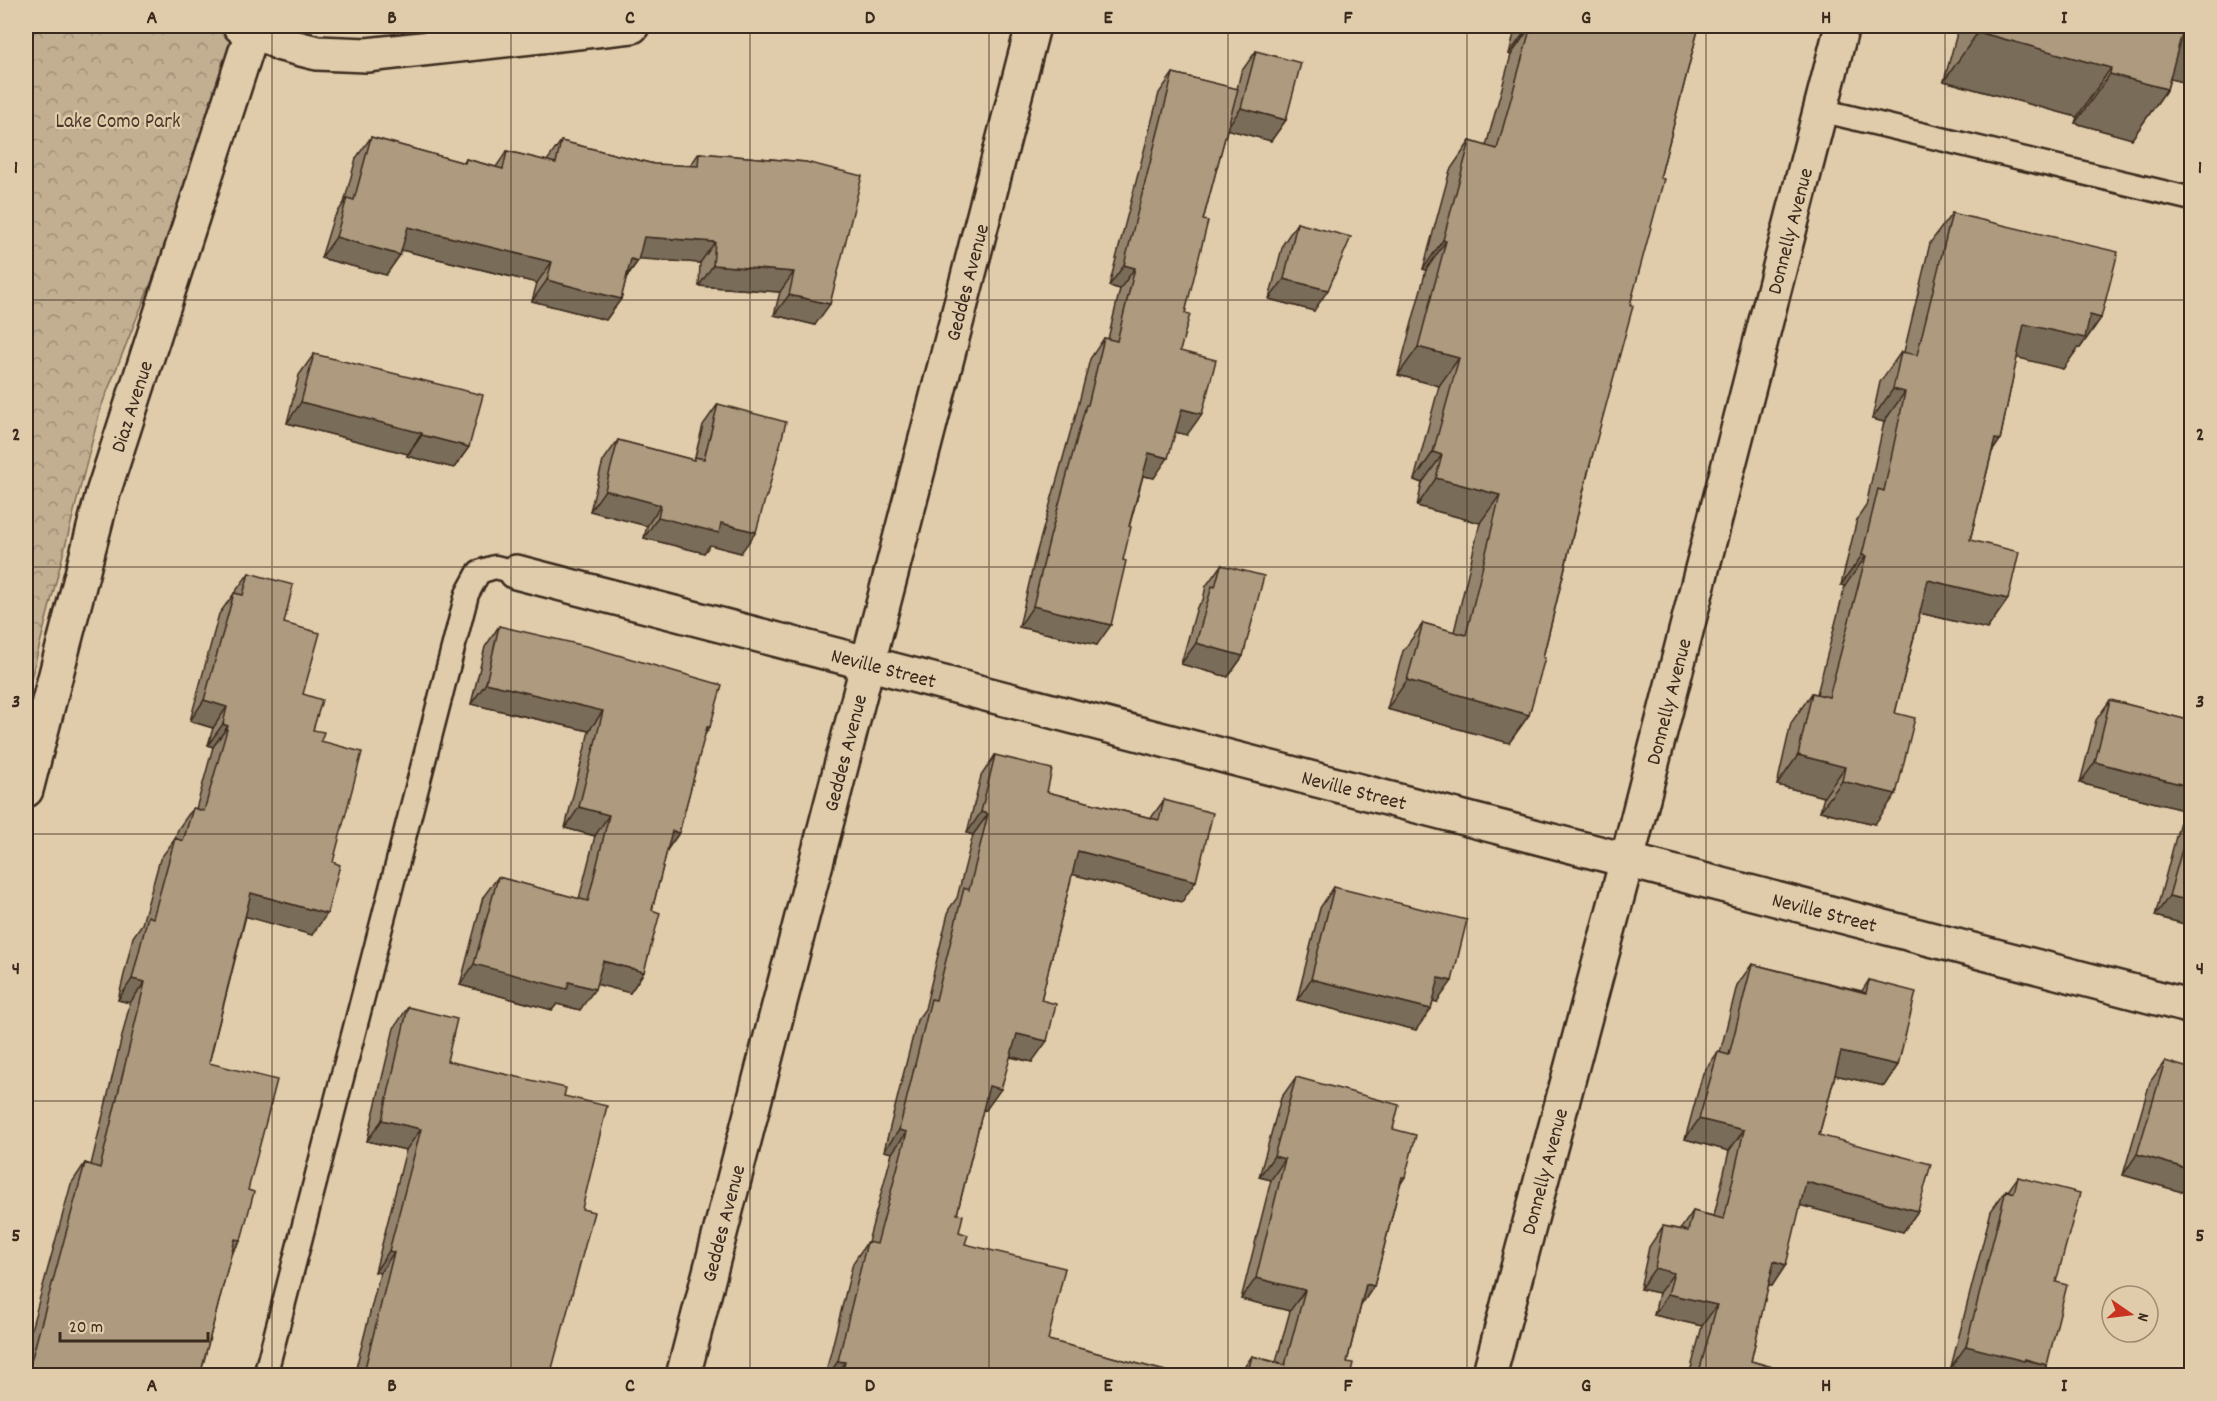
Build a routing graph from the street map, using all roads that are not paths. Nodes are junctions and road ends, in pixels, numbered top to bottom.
1 (632, 26) edge
2 (1033, 26) edge
3 (1842, 26) edge
4 (247, 27) edge
5 (1820, 110) junction
6 (2192, 199) edge
7 (516, 572) joint
8 (868, 663) junction
9 (26, 790) edge
10 (1627, 860) junction
11 (2192, 1007) edge
12 (264, 1376) edge
13 (683, 1376) edge
14 (1490, 1376) edge

1 - 4 street
2 - 8 street, Geddes Avenue
3 - 5 street, Donnelly Avenue
4 - 9 street, Diaz Avenue
5 - 6 lane
5 - 10 street, Donnelly Avenue
7 - 8 street, Neville Street
7 - 12 lane
8 - 10 street, Neville Street
8 - 13 street, Geddes Avenue
10 - 11 street, Neville Street
10 - 14 street, Donnelly Avenue

